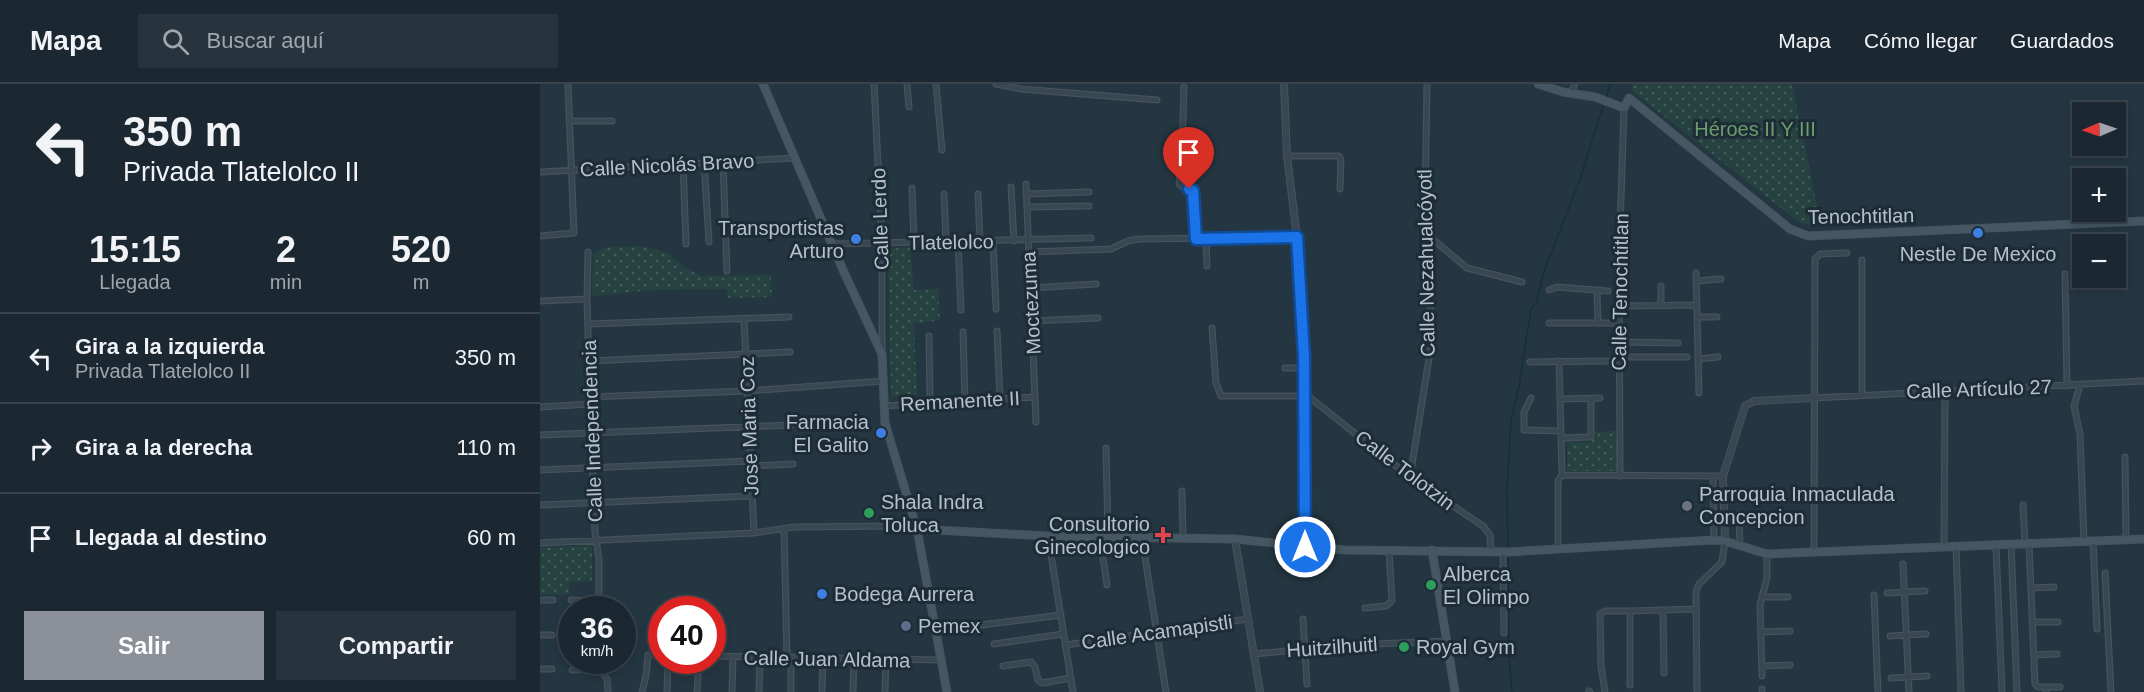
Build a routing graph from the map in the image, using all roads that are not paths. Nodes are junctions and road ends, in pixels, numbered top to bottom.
1 (568, 84) edge
2 (763, 84) edge
3 (874, 84) edge
4 (907, 84) edge
5 (936, 84) edge
6 (996, 84) edge
7 (1284, 84) edge
8 (1427, 84) edge
9 (1538, 84) edge
10 (1575, 84) edge
11 (1184, 87) dead end
12 (1571, 93) junction
13 (1157, 100) dead end
14 (1627, 103) junction
15 (909, 107) dead end
16 (569, 121) junction
17 (612, 121) dead end
18 (942, 150) dead end
19 (1287, 156) junction
20 (794, 158) junction
21 (723, 161) junction
22 (704, 162) junction
23 (683, 164) junction
24 (571, 171) junction
25 (540, 172) edge
26 (1026, 184) dead end
27 (1011, 187) dead end
28 (912, 188) dead end
29 (1340, 189) dead end
30 (1089, 192) dead end
31 (944, 194) dead end
32 (978, 194) dead end
33 (1026, 194) junction
34 (1089, 206) dead end
35 (1027, 207) junction
36 (2144, 221) edge
37 (540, 236) edge
38 (1429, 236) junction
39 (1297, 237) junction
40 (1091, 238) dead end
41 (1196, 239) junction
42 (1206, 239) junction
43 (1028, 240) junction
44 (1014, 241) junction
45 (709, 242) dead end
46 (946, 242) junction
47 (958, 242) junction
48 (980, 242) junction
49 (993, 242) junction
50 (882, 243) junction
51 (915, 243) junction
52 (686, 244) dead end
53 (831, 244) junction
54 (588, 252) dead end
55 (1029, 252) junction
56 (1847, 253) dead end
57 (1862, 260) dead end
58 (1207, 266) dead end
59 (728, 271) dead end
60 (1696, 273) dead end
61 (2065, 274) dead end
62 (1721, 279) dead end
63 (1696, 280) junction
64 (1522, 282) dead end
65 (1096, 284) dead end
66 (1661, 286) dead end
67 (1031, 288) junction
68 (1549, 290) dead end
69 (1597, 290) junction
70 (1608, 291) dead end
71 (587, 299) junction
72 (540, 301) edge
73 (1661, 305) junction
74 (1697, 305) junction
75 (1619, 306) junction
76 (996, 309) dead end
77 (961, 310) dead end
78 (789, 317) dead end
79 (1697, 317) junction
80 (1717, 317) dead end
81 (1098, 318) dead end
82 (744, 319) junction
83 (1032, 321) junction
84 (1619, 322) junction
85 (1549, 323) dead end
86 (1598, 323) junction
87 (588, 324) junction
88 (1212, 328) dead end
89 (997, 331) dead end
90 (963, 333) dead end
91 (929, 336) dead end
92 (1619, 342) junction
93 (1678, 343) dead end
94 (790, 352) dead end
95 (746, 353) junction
96 (882, 354) junction
97 (1619, 357) junction
98 (1687, 357) dead end
99 (1718, 357) dead end
100 (1698, 358) junction
101 (589, 361) junction
102 (1559, 361) junction
103 (1608, 361) dead end
104 (1530, 362) dead end
105 (1285, 368) dead end
106 (1305, 368) junction
107 (883, 381) junction
108 (2144, 381) edge
109 (2080, 385) junction
110 (2067, 386) junction
111 (747, 391) junction
112 (1945, 391) junction
113 (1699, 393) dead end
114 (1862, 394) junction
115 (1305, 396) junction
116 (590, 397) junction
117 (1035, 397) junction
118 (1531, 398) dead end
119 (1591, 398) junction
120 (1600, 398) dead end
121 (1814, 398) junction
122 (1000, 399) junction
123 (1561, 399) junction
124 (965, 402) junction
125 (930, 403) junction
126 (590, 404) junction
127 (884, 406) junction
128 (540, 407) edge
129 (1036, 422) dead end
130 (791, 425) dead end
131 (749, 427) junction
132 (1562, 431) junction
133 (591, 434) junction
134 (540, 435) edge
135 (1562, 438) junction
136 (1106, 448) dead end
137 (2125, 457) dead end
138 (750, 464) junction
139 (793, 464) dead end
140 (592, 468) junction
141 (540, 470) edge
142 (1562, 475) junction
143 (1620, 476) junction
144 (1713, 476) junction
145 (1723, 476) junction
146 (1410, 477) junction
147 (1182, 491) dead end
148 (752, 496) junction
149 (594, 504) junction
150 (2023, 505) dead end
151 (540, 506) edge
152 (1739, 514) dead end
153 (784, 529) junction
154 (917, 529) junction
155 (754, 533) junction
156 (1048, 536) junction
157 (1104, 537) junction
158 (1142, 537) junction
159 (1183, 538) junction
160 (1235, 539) junction
161 (2126, 539) junction
162 (2144, 539) edge
163 (1714, 540) junction
164 (2093, 540) junction
165 (597, 541) junction
166 (1725, 541) junction
167 (2084, 541) junction
168 (540, 543) edge
169 (2027, 543) junction
170 (1996, 544) junction
171 (2012, 544) junction
172 (1740, 546) junction
173 (1944, 546) junction
174 (1956, 546) junction
175 (1305, 547) junction
176 (1558, 549) junction
177 (1389, 550) junction
178 (1432, 550) junction
179 (1491, 552) junction
180 (1506, 552) junction
181 (1814, 553) junction
182 (1767, 554) junction
183 (1903, 564) dead end
184 (2105, 573) dead end
185 (1107, 585) dead end
186 (2054, 587) dead end
187 (2031, 588) junction
188 (1904, 591) junction
189 (1925, 591) dead end
190 (1887, 593) dead end
191 (1874, 595) dead end
192 (599, 596) edge
193 (1762, 597) junction
194 (1788, 597) dead end
195 (540, 600) edge
196 (553, 600) dead end
197 (1365, 608) dead end
198 (1695, 609) junction
199 (1663, 610) junction
200 (1631, 612) junction
201 (1061, 615) junction
202 (1248, 619) junction
203 (1303, 619) dead end
204 (2032, 622) junction
205 (2058, 622) dead end
206 (981, 625) dead end
207 (2097, 629) dead end
208 (1790, 631) dead end
209 (1156, 632) junction
210 (1761, 632) junction
211 (1504, 633) dead end
212 (540, 634) edge
213 (552, 634) dead end
214 (1063, 634) junction
215 (1926, 634) dead end
216 (1906, 635) junction
217 (1890, 636) dead end
218 (1446, 641) junction
219 (994, 644) dead end
220 (1065, 645) junction
221 (1305, 649) junction
222 (1254, 654) junction
223 (2057, 654) dead end
224 (648, 655) edge
225 (2034, 655) junction
226 (726, 657) edge
227 (733, 657) junction
228 (760, 658) junction
229 (789, 658) junction
230 (823, 658) junction
231 (854, 660) junction
232 (886, 660) junction
233 (942, 660) junction
234 (1790, 665) dead end
235 (1003, 666) dead end
236 (1762, 666) junction
237 (540, 669) edge
238 (552, 669) dead end
239 (1664, 672) dead end
240 (604, 674) edge
241 (668, 674) edge
242 (698, 674) edge
243 (1762, 676) dead end
244 (1927, 676) dead end
245 (1909, 677) junction
246 (1071, 678) junction
247 (1891, 678) dead end
248 (1307, 684) dead end
249 (1630, 685) dead end
250 (2060, 687) dead end
251 (2046, 690) edge
252 (608, 692) edge
253 (642, 692) edge
254 (667, 692) edge
255 (697, 692) edge
256 (732, 692) edge
257 (759, 692) edge
258 (790, 692) edge
259 (822, 692) edge
260 (853, 692) edge
261 (885, 692) edge
262 (946, 692) edge
263 (1073, 692) edge
264 (1166, 692) edge
265 (1260, 692) edge
266 (1455, 692) edge
267 (1605, 692) edge
268 (1697, 692) edge
269 (1878, 692) edge
270 (1909, 692) edge
271 (1961, 692) edge
272 (2002, 692) edge
273 (2017, 692) edge
274 (2111, 692) edge

1 - 16 street
2 - 20 main road
3 - 50 street, Calle Lerdo
4 - 15 street
5 - 18 street
6 - 13 street
7 - 19 street
8 - 38 street, Calle Nezahualcóyotl
9 - 12 main road, Tenochtitlan
10 - 12 street
11 - 41 street
12 - 14 main road, Tenochtitlan
14 - 36 main road, Tenochtitlan
14 - 75 street, Calle Tenochtitlan
16 - 17 street
16 - 24 street
19 - 29 street
19 - 39 street
20 - 21 street, Calle Nicolás Bravo
20 - 53 main road
21 - 22 street, Calle Nicolás Bravo
21 - 59 street
22 - 23 street, Calle Nicolás Bravo
22 - 45 street
23 - 24 street, Calle Nicolás Bravo
23 - 52 street
24 - 25 street, Calle Nicolás Bravo
24 - 37 street
26 - 33 street, Moctezuma
27 - 44 street
28 - 51 street
30 - 33 street
31 - 46 street
32 - 48 street
33 - 35 street, Moctezuma
34 - 35 street
35 - 43 street, Moctezuma
38 - 64 street
38 - 146 street, Calle Nezahualcóyotl
39 - 42 street
39 - 106 street
40 - 43 street, Tlatelolco
41 - 42 street
41 - 55 street
42 - 58 street
43 - 44 street, Tlatelolco
43 - 55 street, Moctezuma
44 - 49 street, Tlatelolco
46 - 47 street, Tlatelolco
46 - 51 street, Tlatelolco
47 - 48 street, Tlatelolco
47 - 77 street
48 - 49 street, Tlatelolco
49 - 76 street
50 - 51 street, Tlatelolco
50 - 53 street, Tlatelolco
50 - 96 street, Calle Lerdo
53 - 96 main road
54 - 71 street, Calle Independencia
55 - 67 street, Moctezuma
56 - 121 street
57 - 114 street
60 - 63 street
61 - 110 street
62 - 63 street
63 - 74 street
65 - 67 street
66 - 73 street
67 - 83 street, Moctezuma
68 - 69 street
69 - 70 street
69 - 86 street
71 - 72 street
71 - 87 street, Calle Independencia
73 - 74 street
73 - 75 street
74 - 79 street
75 - 84 street, Calle Tenochtitlan
78 - 82 street
79 - 80 street
79 - 100 street
81 - 83 street
82 - 87 street
82 - 95 street, Jose Maria Coz
83 - 117 street, Moctezuma
84 - 86 street
84 - 92 street, Calle Tenochtitlan
85 - 86 street
87 - 101 street, Calle Independencia
88 - 115 street
89 - 122 street
90 - 124 street
91 - 125 street
92 - 93 street
92 - 97 street, Calle Tenochtitlan
94 - 95 street
95 - 101 street
95 - 111 street, Jose Maria Coz
96 - 107 main road
97 - 98 street
97 - 143 street, Calle Tenochtitlan
99 - 100 street
100 - 113 street
101 - 116 street, Calle Independencia
102 - 103 street
102 - 104 street
102 - 123 street
105 - 106 street
106 - 115 street
107 - 111 street
107 - 127 main road
108 - 109 street, Calle Artículo 27
109 - 110 street, Calle Artículo 27
109 - 167 street
110 - 112 street, Calle Artículo 27
111 - 116 street
111 - 131 street, Jose Maria Coz
112 - 114 street, Calle Artículo 27
112 - 173 street
114 - 121 street, Calle Artículo 27
115 - 146 street, Calle Tolotzin
115 - 175 street
116 - 126 street, Calle Independencia
117 - 122 street, Remanente II
117 - 129 street, Moctezuma
118 - 132 street
119 - 120 street
119 - 123 street
119 - 135 street
121 - 145 street, Calle Artículo 27
121 - 181 street
122 - 124 street, Remanente II
123 - 132 street
124 - 125 street, Remanente II
125 - 127 street, Remanente II
126 - 128 street
126 - 133 street, Calle Independencia
127 - 154 main road
130 - 131 street
131 - 133 street
131 - 138 street, Jose Maria Coz
132 - 135 street
133 - 134 street
133 - 140 street, Calle Independencia
135 - 142 street
136 - 157 street
137 - 161 street
138 - 139 street
138 - 140 street
138 - 148 street, Jose Maria Coz
140 - 141 street
140 - 149 street, Calle Independencia
142 - 143 street
142 - 176 street
143 - 144 street
144 - 145 street
144 - 163 street
145 - 166 street
146 - 179 street, Calle Tolotzin
147 - 159 street
148 - 149 street
148 - 155 street, Jose Maria Coz
149 - 151 street
149 - 165 street, Calle Independencia
150 - 169 street
152 - 172 street
153 - 154 street
153 - 155 street
153 - 229 street
154 - 156 main road
154 - 233 main road
155 - 165 street
156 - 157 main road
156 - 201 street
157 - 158 main road
157 - 185 street
158 - 159 main road
158 - 209 street
159 - 160 main road
160 - 175 main road
160 - 202 street
161 - 162 main road
161 - 164 main road
163 - 166 main road
163 - 176 main road
164 - 167 main road
164 - 207 street
165 - 168 street
165 - 192 street, Calle Independencia
166 - 172 main road
166 - 198 street
167 - 169 main road
169 - 171 main road
169 - 187 street
170 - 171 main road
170 - 174 main road
170 - 272 street
171 - 273 street
172 - 182 main road
173 - 174 main road
173 - 181 main road
174 - 271 street
175 - 177 main road
176 - 180 main road
177 - 178 main road
177 - 197 street
178 - 179 main road
178 - 218 main road
179 - 180 main road
180 - 211 street
181 - 182 main road
182 - 193 street
183 - 188 street
184 - 274 street
186 - 187 street
187 - 204 street
188 - 189 street
188 - 190 street
188 - 216 street
191 - 269 street
193 - 194 street
193 - 210 street
195 - 196 street
198 - 199 street
198 - 268 street
199 - 200 street
199 - 239 street
200 - 249 street
200 - 267 street
201 - 206 street
201 - 214 street
202 - 209 street, Calle Acamapistli
202 - 222 street
203 - 221 street
204 - 205 street
204 - 225 street
208 - 210 street
209 - 220 street, Calle Acamapistli
209 - 264 street
210 - 236 street
212 - 213 street
214 - 219 street
214 - 220 street
215 - 216 street
216 - 217 street
216 - 245 street
218 - 221 street, Huitzilhuitl
218 - 266 main road
220 - 246 street
221 - 222 street, Huitzilhuitl
221 - 248 street
222 - 265 street
223 - 225 street
224 - 253 street
225 - 251 street
226 - 227 street, Calle Juan Aldama
227 - 228 street, Calle Juan Aldama
227 - 256 street
228 - 229 street, Calle Juan Aldama
228 - 257 street
229 - 230 street, Calle Juan Aldama
229 - 258 street
230 - 231 street, Calle Juan Aldama
230 - 259 street
231 - 232 street, Calle Juan Aldama
231 - 260 street
232 - 233 street, Calle Juan Aldama
232 - 261 street
233 - 262 main road
234 - 236 street
235 - 246 street
236 - 243 street
237 - 238 street
240 - 252 street
241 - 254 street
242 - 255 street
244 - 245 street
245 - 247 street
245 - 270 street
246 - 263 street
250 - 251 street

